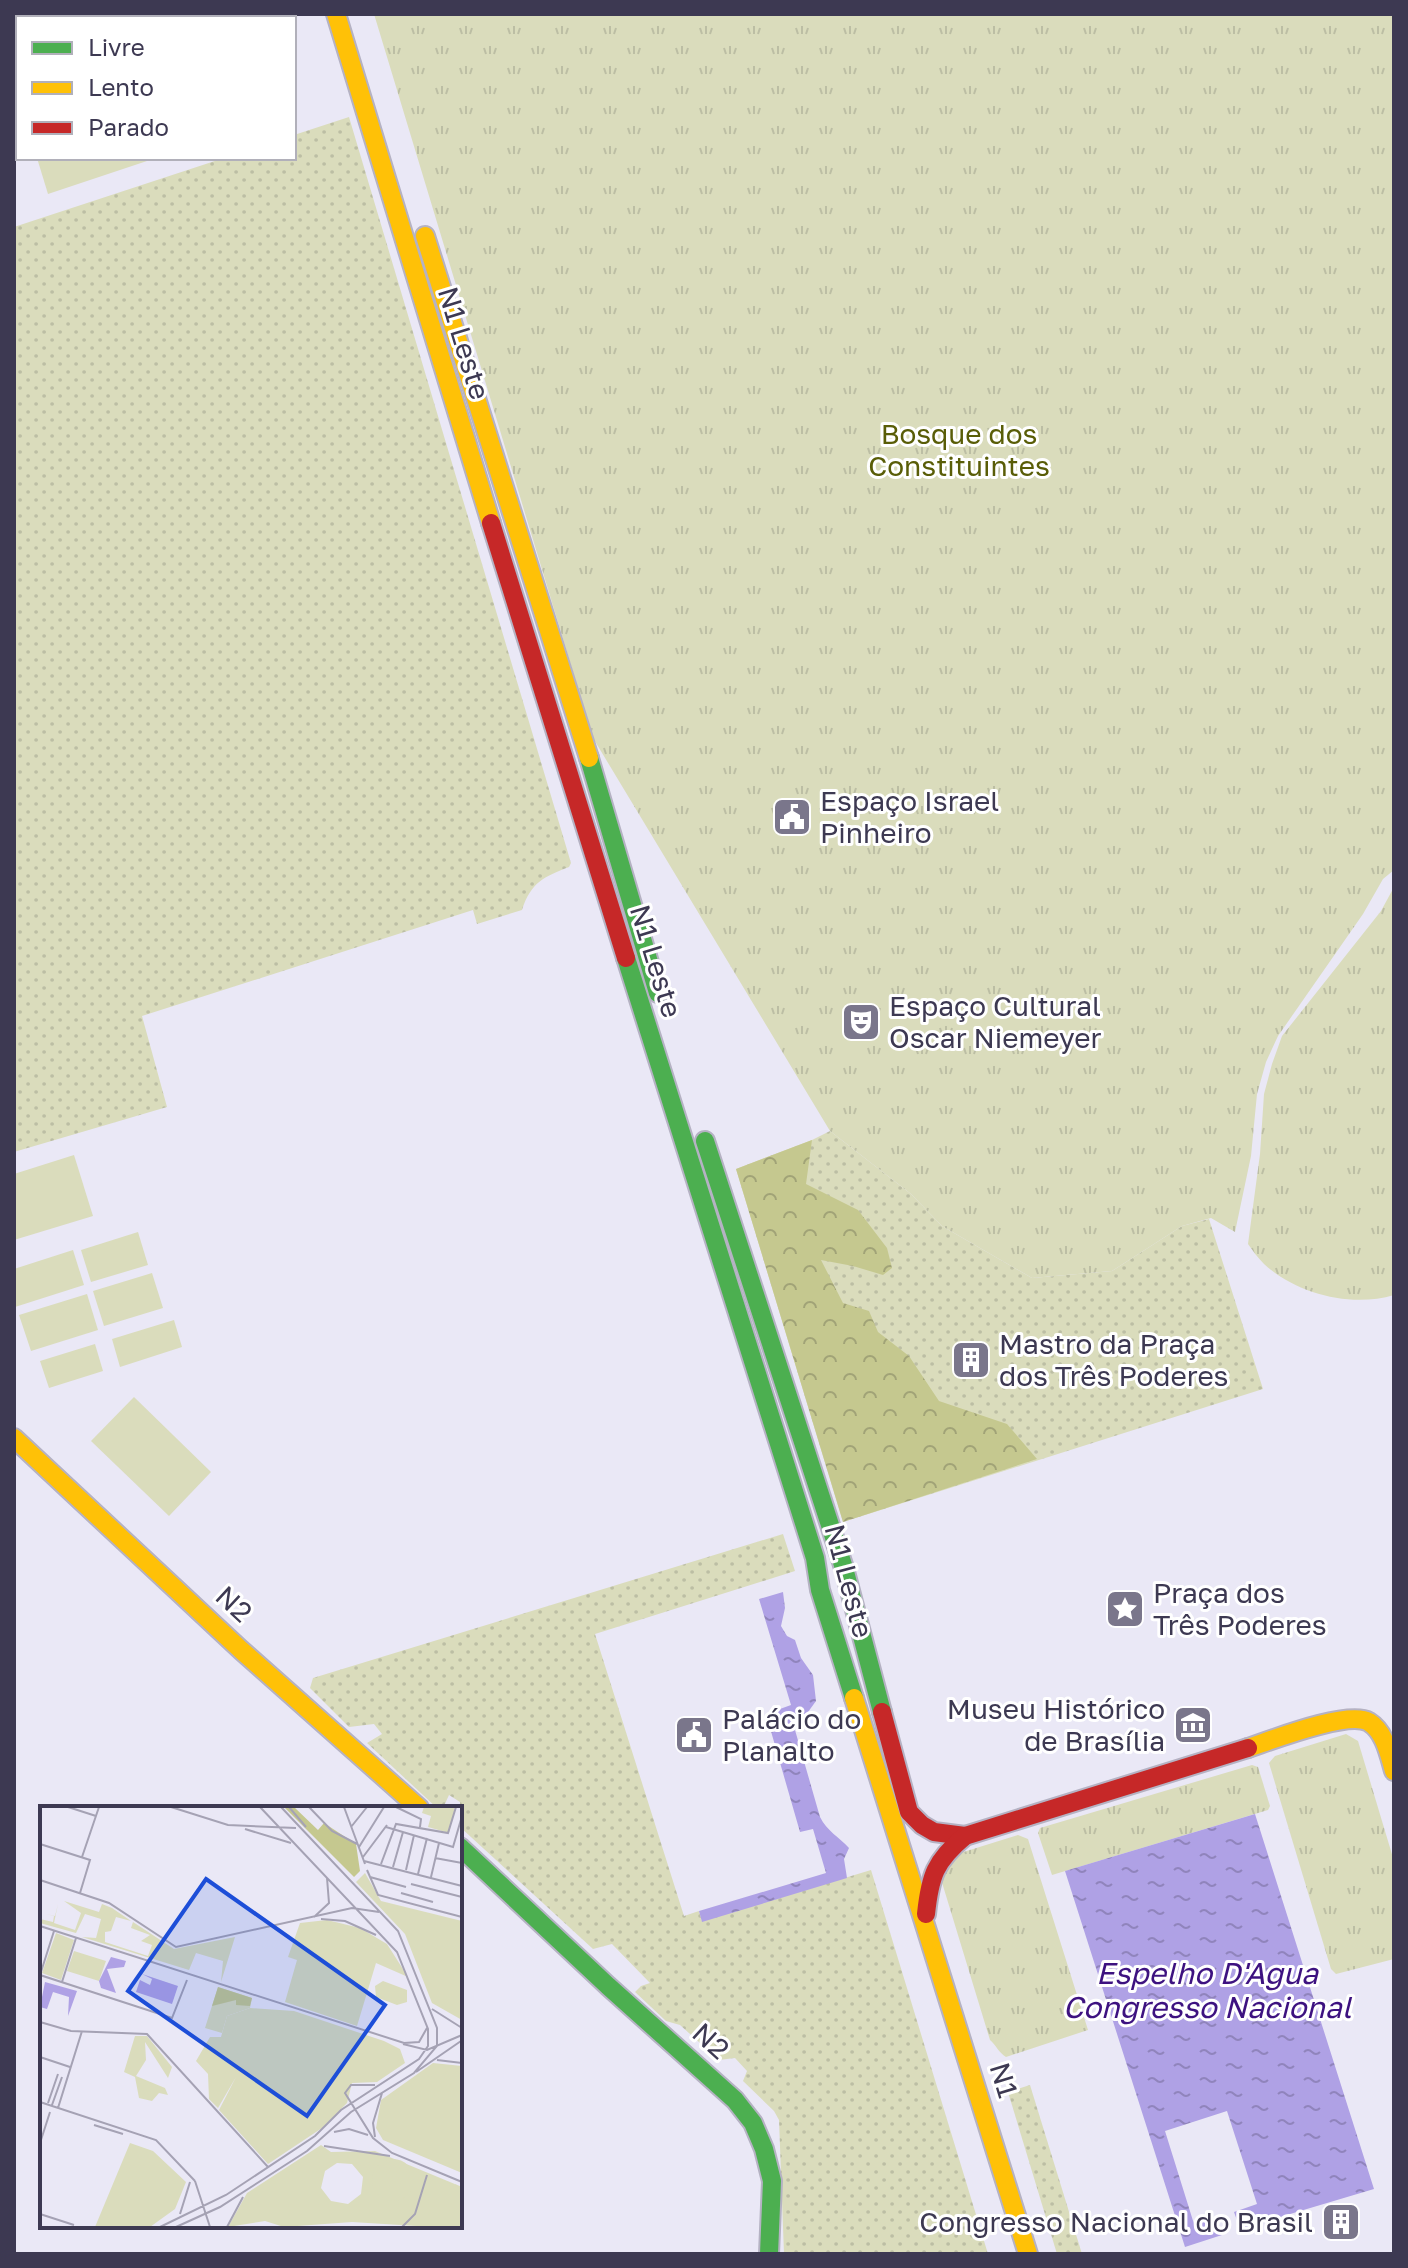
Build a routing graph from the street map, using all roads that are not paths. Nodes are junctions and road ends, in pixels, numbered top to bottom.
1 (336, 14) edge
2 (421, 224) dead end
3 (664, 1011) dead end
4 (702, 1131) dead end
5 (14, 1438) edge
6 (1394, 1771) edge
7 (417, 1806) edge
8 (965, 1836) junction
9 (462, 1849) edge
10 (925, 1924) junction
11 (769, 2254) edge
12 (1028, 2254) edge

1 - 10 main road, N1 Leste
2 - 3 main road, N1 Leste
4 - 8 main road, N1 Leste
5 - 7 main road, N2
6 - 8 main road
8 - 10 main road
9 - 11 main road, N2
10 - 12 main road, N1

